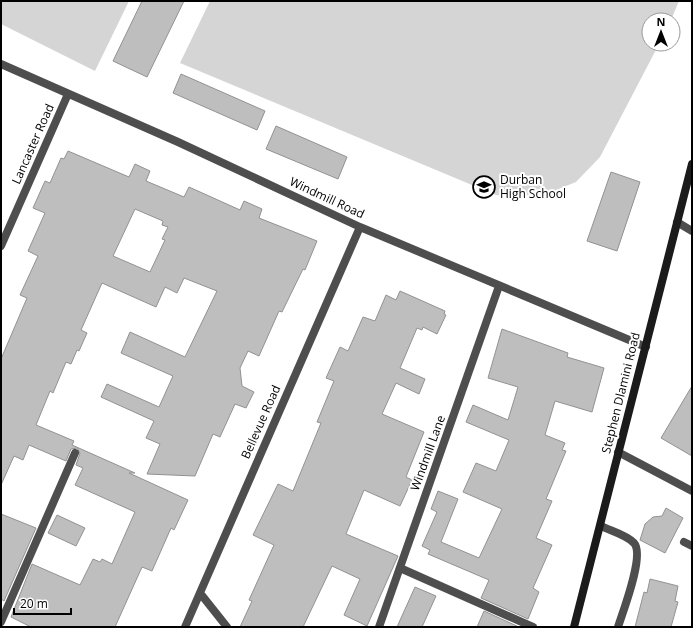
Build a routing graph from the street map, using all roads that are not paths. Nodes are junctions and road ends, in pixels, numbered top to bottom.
1 (1, 64) edge
2 (68, 94) junction
3 (692, 164) edge
4 (677, 222) junction
5 (360, 227) junction
6 (692, 231) edge
7 (1, 246) edge
8 (499, 286) junction
9 (646, 347) junction
10 (618, 452) junction
11 (75, 453) dead end
12 (692, 491) edge
13 (601, 526) junction
14 (400, 568) junction
15 (200, 593) junction
16 (1, 622) edge
17 (185, 627) edge
18 (226, 627) edge
19 (379, 627) edge
20 (533, 627) edge
21 (574, 627) edge
22 (618, 627) edge

1 - 2 street, Windmill Road
2 - 5 street, Windmill Road
2 - 7 street, Lancaster Road
3 - 4 main road, Stephen Dlamini Road
4 - 6 street
4 - 9 main road, Stephen Dlamini Road
5 - 8 street, Windmill Road
5 - 15 street, Bellevue Road
8 - 9 street, Windmill Road
8 - 14 street, Windmill Lane
9 - 10 main road, Stephen Dlamini Road
10 - 12 street
10 - 13 main road, Stephen Dlamini Road
11 - 16 street
13 - 21 main road, Stephen Dlamini Road
13 - 22 street
14 - 19 street, Windmill Lane
14 - 20 street
15 - 17 street, Bellevue Road
15 - 18 street

